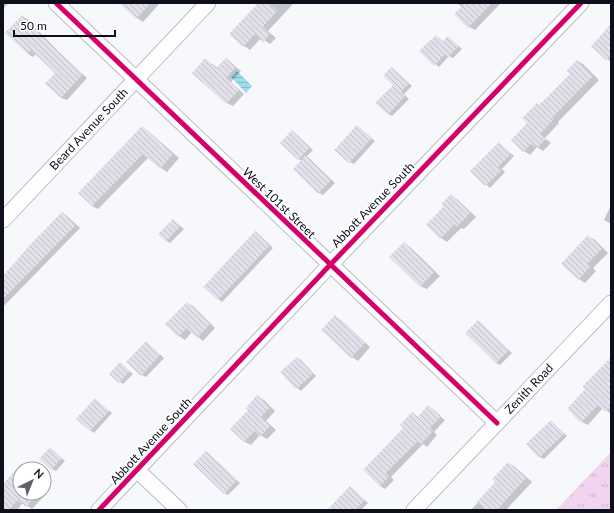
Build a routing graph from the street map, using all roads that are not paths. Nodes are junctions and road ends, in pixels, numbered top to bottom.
1 (56, 3) edge
2 (208, 3) edge
3 (581, 3) edge
4 (135, 80) junction
5 (3, 220) edge
6 (330, 265) junction
7 (611, 303) edge
8 (497, 423) junction
9 (137, 470) junction
10 (99, 510) edge
11 (179, 510) edge
12 (414, 510) edge

1 - 4 street, West 101st Street
2 - 4 street, Beard Avenue South
3 - 6 street, Abbott Avenue South
4 - 5 street, Beard Avenue South
4 - 6 street, West 101st Street
6 - 8 street, West 101st Street
6 - 9 street, Abbott Avenue South
7 - 8 street, Zenith Road
8 - 12 street, Zenith Road
9 - 10 street, Abbott Avenue South
9 - 11 street

